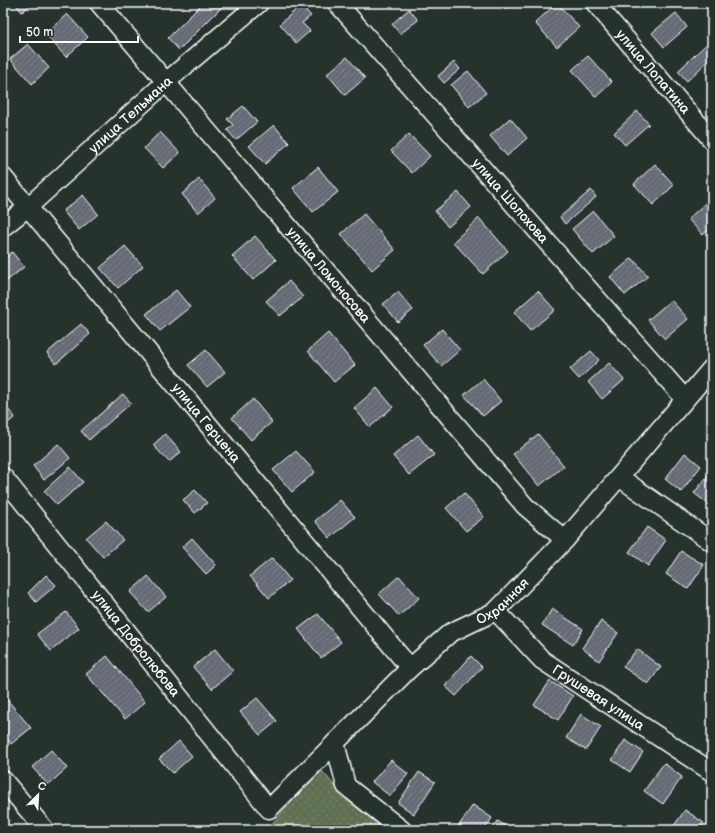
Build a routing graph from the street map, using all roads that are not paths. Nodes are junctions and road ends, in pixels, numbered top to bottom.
1 (99, 3) edge
2 (259, 3) edge
3 (336, 3) edge
4 (594, 3) edge
5 (166, 82) junction
6 (712, 140) edge
7 (3, 177) edge
8 (28, 207) junction
9 (3, 227) edge
10 (712, 368) edge
11 (685, 399) junction
12 (3, 477) edge
13 (619, 477) junction
14 (565, 540) junction
15 (712, 542) edge
16 (496, 611) junction
17 (410, 668) junction
18 (336, 743) junction
19 (712, 772) edge
20 (3, 780) edge
21 (270, 809) joint
22 (45, 830) edge
23 (402, 830) edge

1 - 5 street, улица Ломоносова
2 - 5 street, улица Тельмана
3 - 11 street, улица Шолохова
4 - 6 street, улица Лопатина
5 - 8 street, улица Тельмана
5 - 14 street, улица Ломоносова
7 - 8 street, улица Герцена
8 - 9 street, улица Тельмана
8 - 17 street, улица Герцена
10 - 11 street, Охранная
11 - 13 street, Охранная
12 - 21 street, улица Добролюбова
13 - 14 street, Охранная
13 - 15 street
14 - 16 street, Охранная
16 - 17 street, Охранная
16 - 19 street, Грушевая улица
17 - 18 street, Охранная
18 - 21 street, Охранная
18 - 23 street
20 - 22 street

